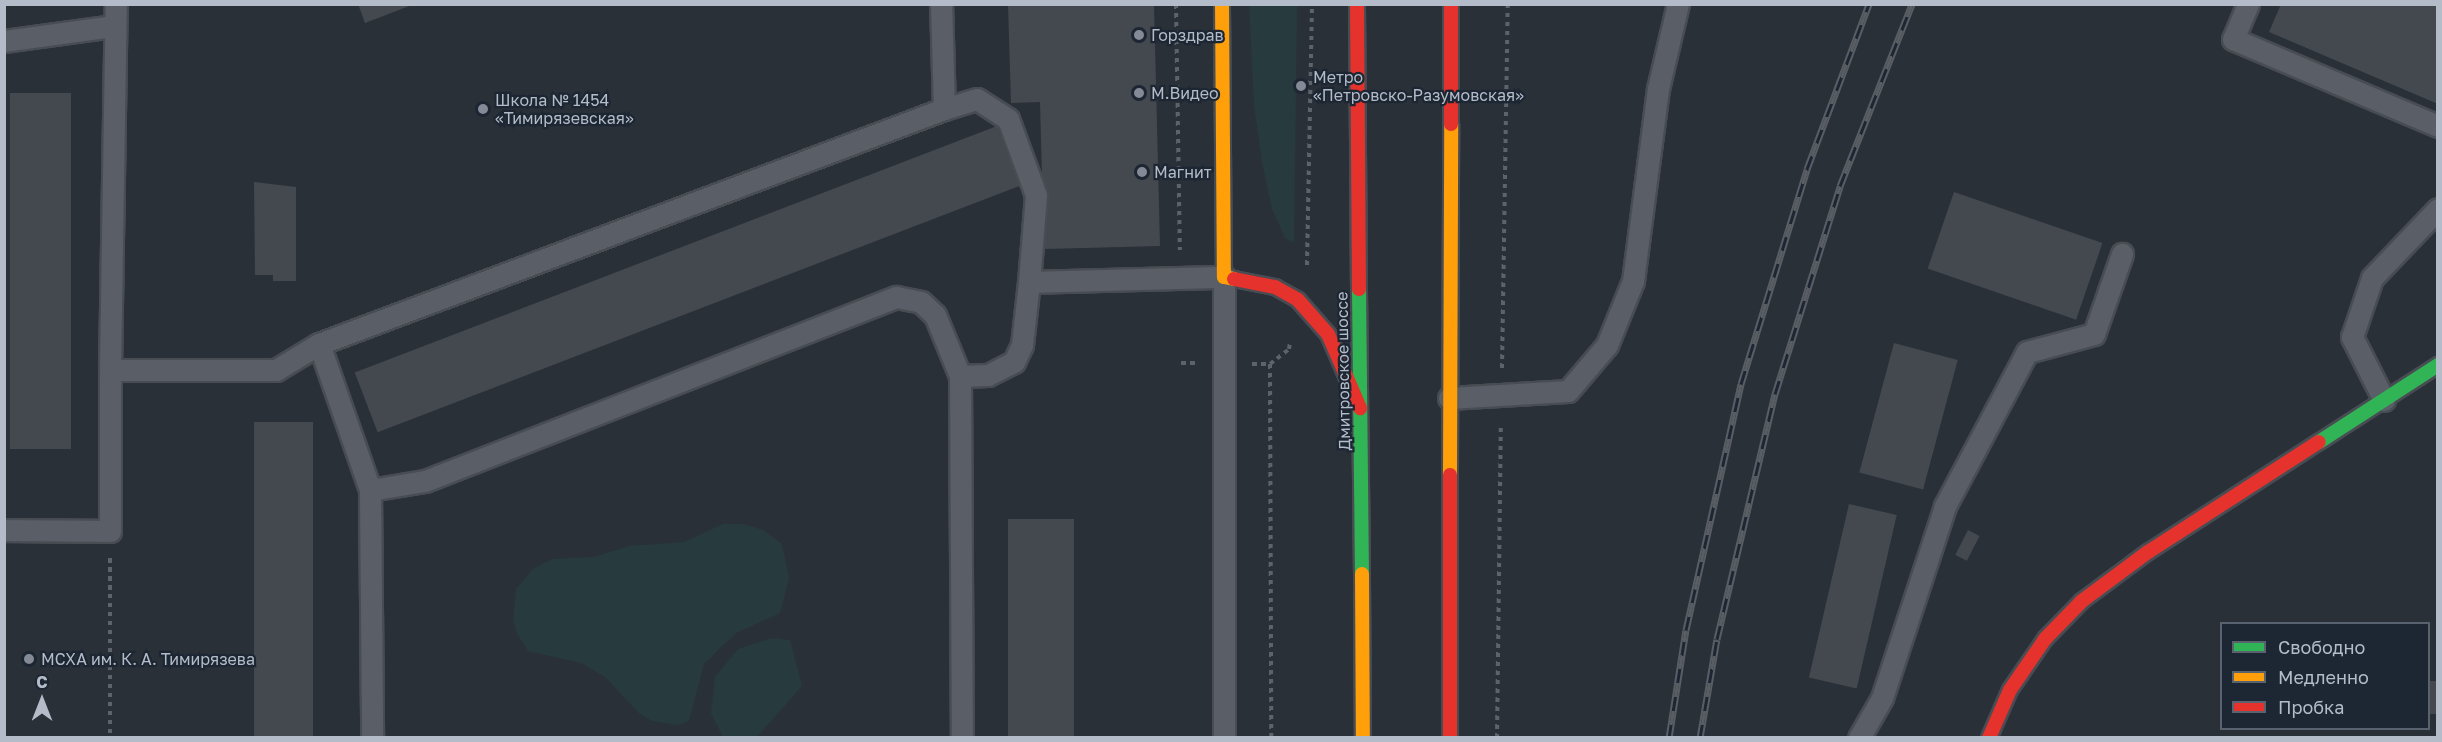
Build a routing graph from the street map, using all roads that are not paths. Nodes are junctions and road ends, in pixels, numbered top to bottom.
1 (116, 4) edge
2 (941, 4) edge
3 (1222, 4) edge
4 (1356, 4) edge
5 (1451, 4) edge
6 (1678, 4) edge
7 (2248, 4) edge
8 (113, 26) junction
9 (4, 41) edge
10 (944, 109) junction
11 (2438, 126) edge
12 (2438, 209) edge
13 (2122, 254) dead end
14 (1224, 277) junction
15 (1029, 282) junction
16 (319, 344) junction
17 (2438, 365) edge
18 (110, 370) junction
19 (960, 376) junction
20 (1449, 398) junction
21 (2384, 400) junction
22 (1360, 408) junction
23 (370, 490) junction
24 (4, 530) edge
25 (372, 738) edge
26 (962, 738) edge
27 (1224, 738) edge
28 (1363, 738) edge
29 (1450, 738) edge
30 (1859, 738) edge
31 (1989, 738) edge

1 - 8 lane
2 - 10 lane
3 - 14 main road
4 - 22 main road, Дмитровское шоссе
5 - 20 main road
6 - 20 lane
7 - 11 lane
8 - 9 lane
8 - 18 lane
10 - 15 lane
10 - 16 lane
12 - 21 lane
13 - 30 lane
14 - 15 lane
14 - 22 main road
14 - 27 lane
15 - 19 lane
16 - 18 lane
16 - 23 lane
17 - 21 main road
18 - 24 lane
19 - 23 lane
19 - 26 lane
20 - 29 main road
21 - 31 main road
22 - 28 main road, Дмитровское шоссе
23 - 25 lane

